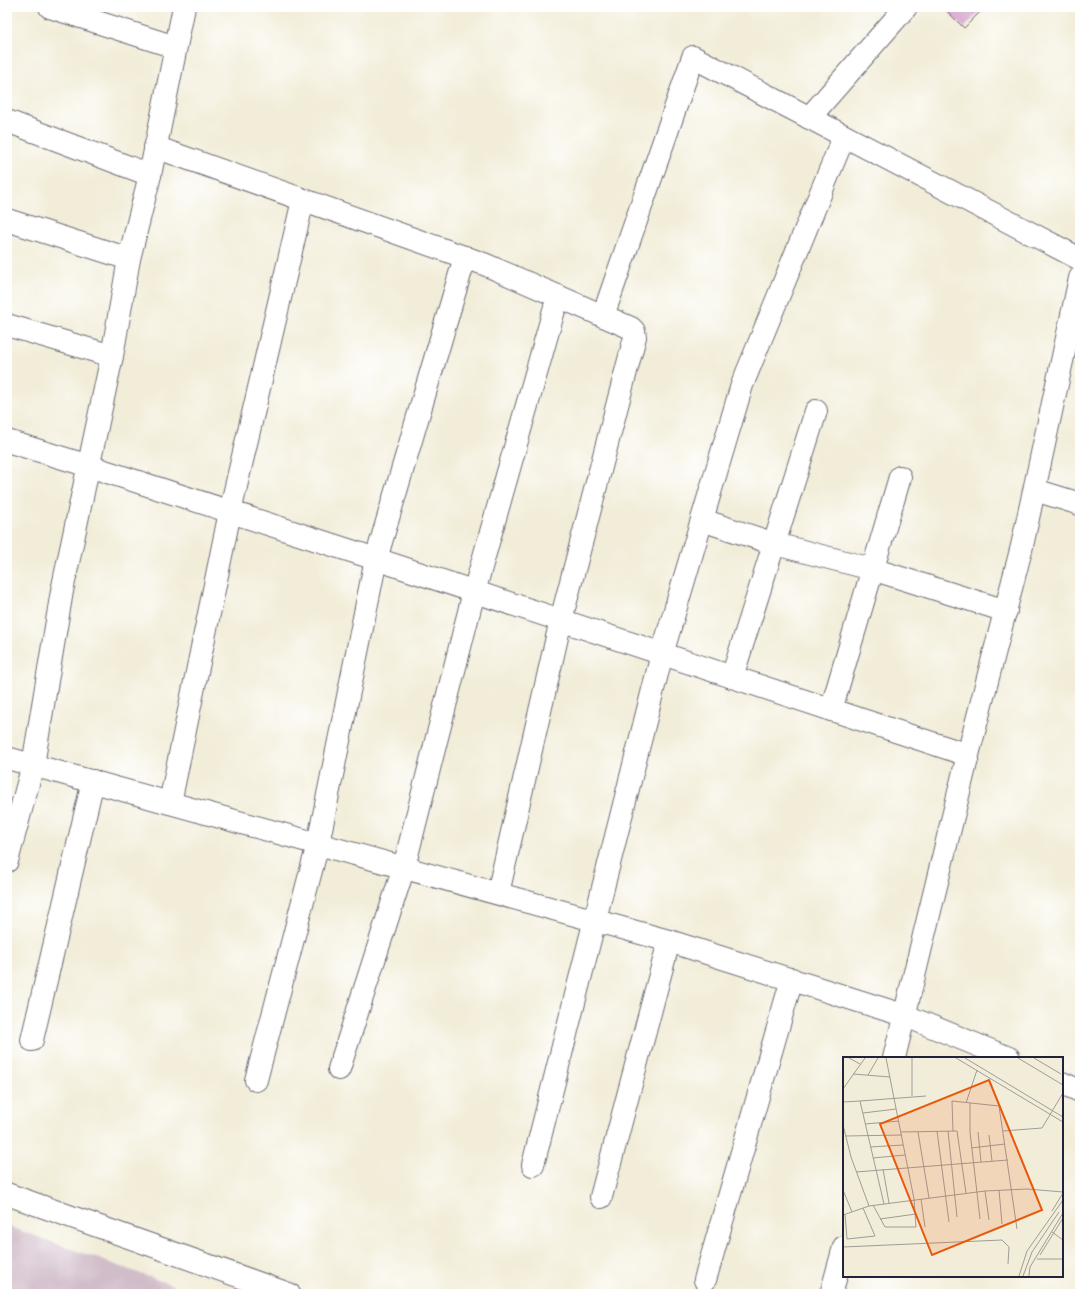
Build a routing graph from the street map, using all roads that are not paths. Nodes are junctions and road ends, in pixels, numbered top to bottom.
1 (50, 7) edge
2 (184, 7) edge
3 (906, 7) edge
4 (175, 48) junction
5 (809, 118) junction
6 (7, 121) edge
7 (844, 136) junction
8 (155, 147) junction
9 (150, 175) junction
10 (303, 200) junction
11 (7, 220) edge
12 (465, 257) junction
13 (129, 259) junction
14 (1080, 259) edge
15 (1080, 278) edge
16 (558, 296) junction
17 (603, 316) junction
18 (7, 324) edge
19 (112, 356) junction
20 (816, 411) dead end
21 (7, 441) edge
22 (89, 466) junction
23 (900, 477) dead end
24 (1034, 490) junction
25 (1080, 504) edge
26 (230, 512) junction
27 (702, 520) junction
28 (775, 544) junction
29 (376, 559) junction
30 (872, 569) junction
31 (474, 592) junction
32 (1006, 611) junction
33 (561, 620) junction
34 (662, 654) junction
35 (732, 677) junction
36 (831, 710) junction
37 (968, 755) junction
38 (7, 758) edge
39 (33, 765) junction
40 (93, 781) junction
41 (170, 803) junction
42 (318, 844) junction
43 (7, 861) edge
44 (404, 867) junction
45 (498, 893) junction
46 (594, 920) junction
47 (669, 941) junction
48 (792, 980) junction
49 (906, 1016) junction
50 (32, 1040) dead end
51 (894, 1057) edge
52 (1007, 1057) edge
53 (339, 1069) dead end
54 (256, 1080) dead end
55 (1063, 1083) edge
56 (1080, 1092) edge
57 (533, 1165) dead end
58 (7, 1194) edge
59 (601, 1197) dead end
60 (843, 1250) edge
61 (705, 1280) dead end
62 (289, 1294) edge
63 (831, 1294) edge

1 - 4 street
2 - 4 street
3 - 5 street
4 - 8 street
5 - 7 street
5 - 17 street
6 - 9 street
7 - 14 street
7 - 27 street
8 - 9 street
8 - 10 street
9 - 13 street
10 - 12 street
10 - 26 street
11 - 13 street
12 - 16 street
12 - 29 street
13 - 19 street
15 - 24 street
16 - 17 street
16 - 31 street
17 - 33 street
18 - 19 street
19 - 22 street
20 - 28 street
21 - 22 street
22 - 26 street
22 - 39 street
23 - 30 street
24 - 25 street
24 - 32 street
26 - 29 street
26 - 41 street
27 - 28 street
27 - 34 street
28 - 30 street
28 - 35 street
29 - 31 street
29 - 42 street
30 - 32 street
30 - 36 street
31 - 33 street
31 - 44 street
32 - 37 street
33 - 34 street
33 - 45 street
34 - 35 street
34 - 46 street
35 - 36 street
36 - 37 street
37 - 49 street
38 - 39 street
39 - 40 street
39 - 43 street
40 - 41 street
40 - 50 street
41 - 42 street
42 - 44 street
42 - 54 street
44 - 45 street
44 - 53 street
45 - 46 street
46 - 47 street
46 - 57 street
47 - 48 street
47 - 59 street
48 - 49 street
48 - 61 street
49 - 51 street
49 - 52 street
55 - 56 street
58 - 62 street
60 - 63 street

